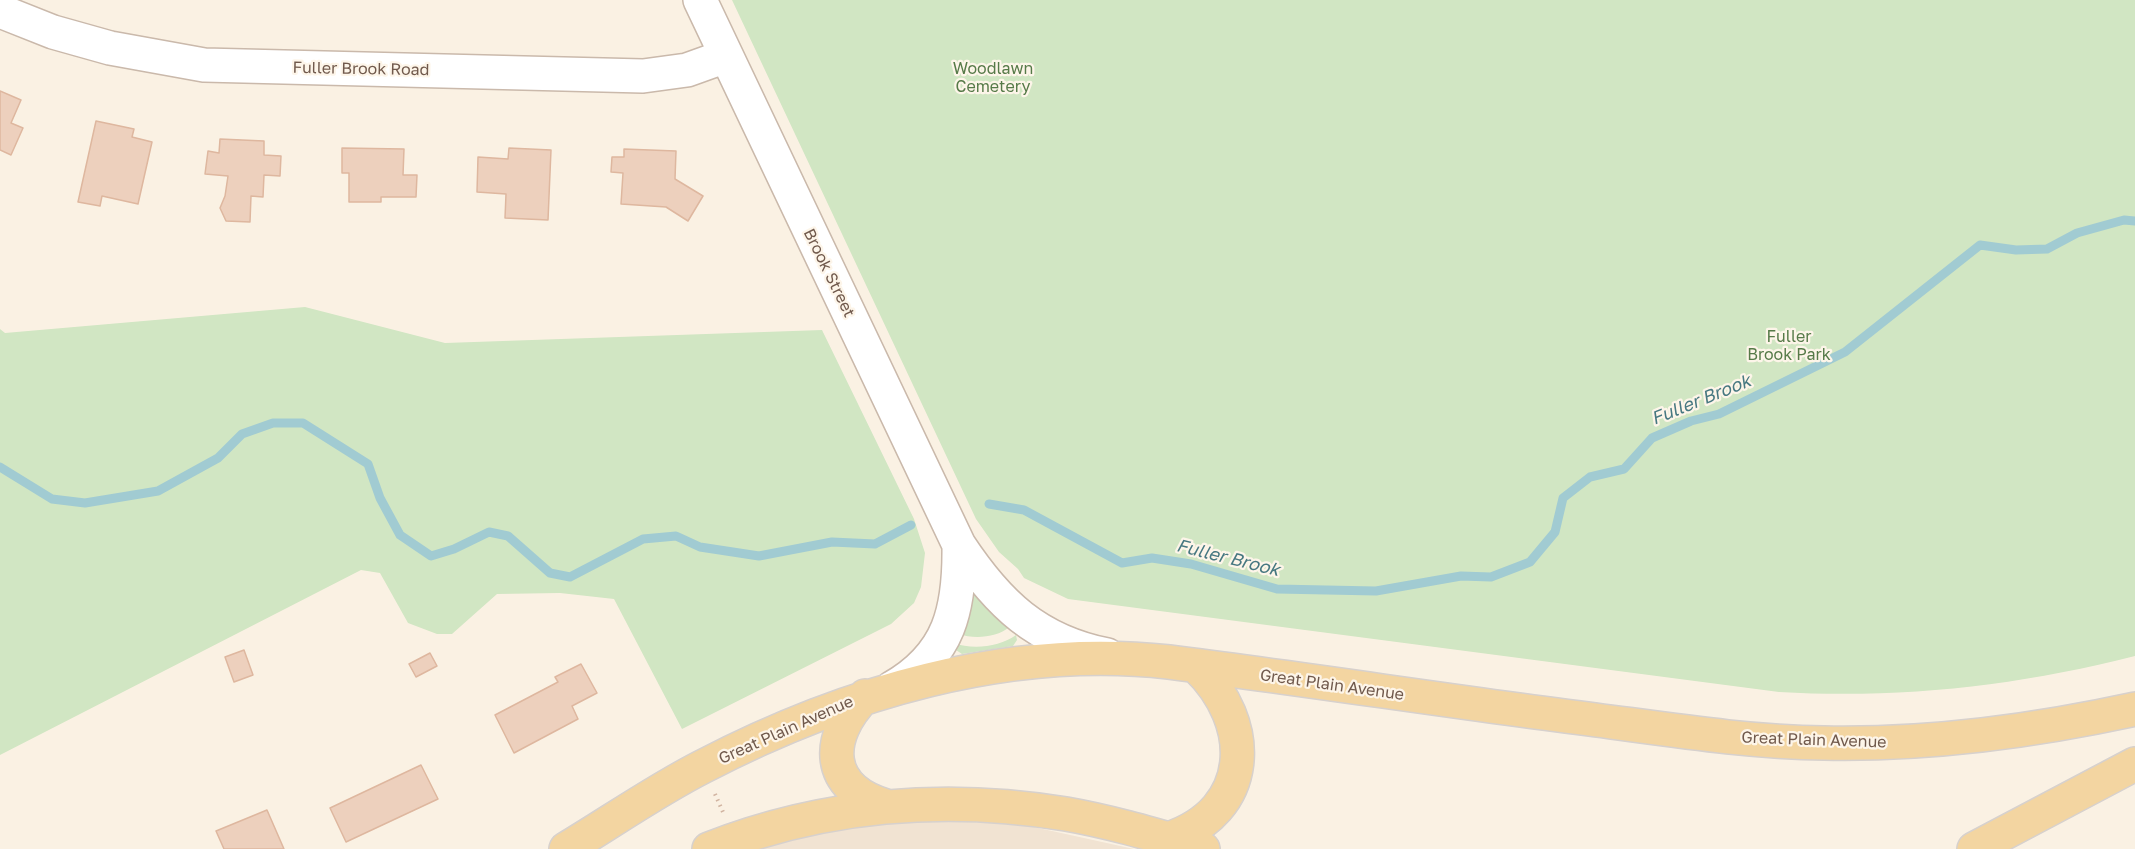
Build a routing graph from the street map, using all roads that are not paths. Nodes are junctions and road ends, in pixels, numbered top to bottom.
1 (700, 0) edge
2 (0, 11) edge
3 (726, 56) junction
4 (959, 545) junction
5 (1118, 657) junction
6 (1196, 666) junction
7 (878, 692) junction
8 (2135, 709) edge
9 (2135, 764) edge
10 (886, 806) junction
11 (1168, 839) junction
12 (566, 849) edge
13 (709, 849) edge
14 (1203, 849) edge
15 (1974, 849) edge

1 - 3 street, Brook Street
2 - 3 street, Fuller Brook Road
3 - 4 street, Brook Street
4 - 5 street, Brook Street
4 - 7 street, Brook Street
5 - 6 main road, Great Plain Avenue
5 - 7 main road, Great Plain Avenue
6 - 8 main road, Great Plain Avenue
6 - 11 main road
7 - 10 main road
7 - 12 main road, Great Plain Avenue
9 - 15 main road
10 - 11 main road
10 - 13 main road
11 - 14 main road

